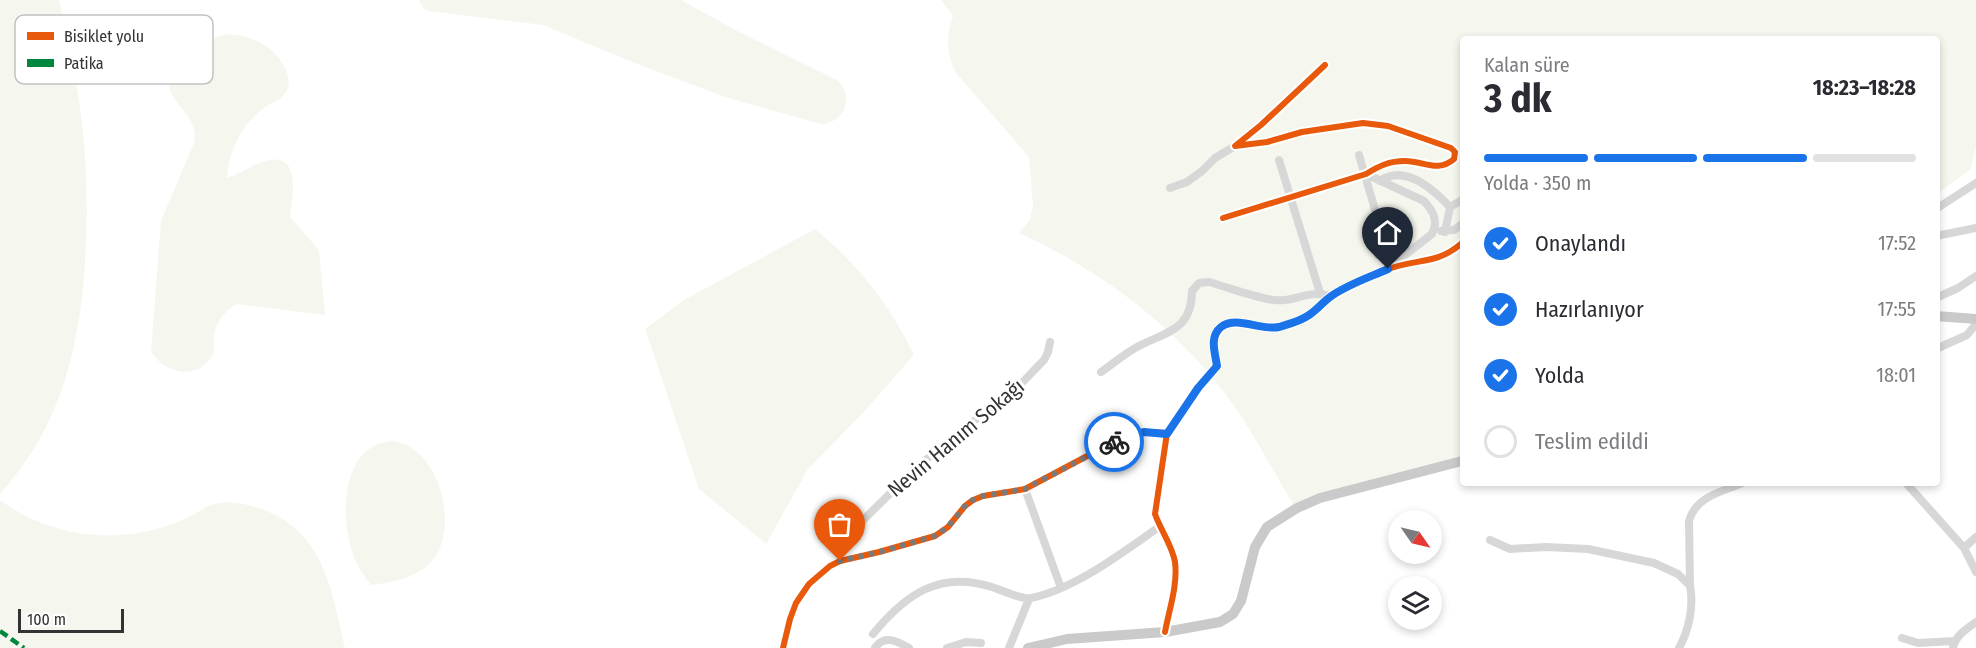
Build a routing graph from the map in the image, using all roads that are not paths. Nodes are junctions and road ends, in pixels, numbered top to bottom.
1 (1325, 65) dead end
2 (1235, 146) junction
3 (1359, 155) dead end
4 (1279, 160) dead end
5 (1366, 174) junction
6 (1380, 181) junction
7 (1976, 183) edge
8 (1170, 188) dead end
9 (1290, 197) junction
10 (1460, 201) edge
11 (1940, 206) edge
12 (1450, 207) junction
13 (1223, 218) dead end
14 (1460, 226) edge
15 (1976, 228) edge
16 (1434, 229) junction
17 (1445, 232) junction
18 (1940, 236) edge
19 (1460, 244) edge
20 (1378, 255) dead end
21 (1388, 269) junction
22 (1976, 276) edge
23 (1320, 293) junction
24 (1330, 296) junction
25 (1940, 296) edge
26 (1940, 316) edge
27 (1976, 319) edge
28 (1976, 324) edge
29 (1050, 342) dead end
30 (1940, 347) edge
31 (1101, 372) dead end
32 (1167, 434) junction
33 (1460, 462) edge
34 (1909, 486) edge
35 (1721, 487) edge
36 (1025, 489) junction
37 (1159, 527) junction
38 (1976, 537) edge
39 (1491, 540) dead end
40 (1964, 548) junction
41 (840, 561) junction
42 (1976, 572) edge
43 (1690, 586) junction
44 (1061, 588) junction
45 (1029, 599) junction
46 (1976, 622) edge
47 (1165, 632) junction
48 (873, 634) dead end
49 (1902, 638) dead end
50 (981, 643) dead end
51 (1954, 644) edge
52 (783, 648) edge
53 (875, 648) edge
54 (909, 648) edge
55 (947, 648) edge
56 (1009, 648) edge
57 (1028, 648) edge
58 (1679, 648) edge

1 - 2 street
2 - 5 street
2 - 8 street
3 - 5 street
4 - 9 street
5 - 6 street
5 - 9 street
5 - 20 street
6 - 12 street
6 - 16 street
7 - 11 street
9 - 13 street
9 - 23 street
10 - 12 street
12 - 17 street
14 - 17 street
15 - 18 street
16 - 17 street
16 - 21 street
19 - 21 street
21 - 24 street
22 - 25 street
23 - 24 street
23 - 31 street
24 - 32 street
26 - 27 main road
28 - 30 street
29 - 41 street, Nevin Hanım Sokağı
32 - 36 street
32 - 37 street
33 - 47 main road
34 - 40 street
35 - 43 street
36 - 41 street
36 - 44 street
37 - 44 street
37 - 47 street
38 - 40 street
39 - 43 street
40 - 42 street
41 - 52 street
43 - 58 street
44 - 45 street
45 - 48 street
45 - 56 street
46 - 51 street
47 - 57 main road
49 - 51 street
50 - 55 street
53 - 54 street

